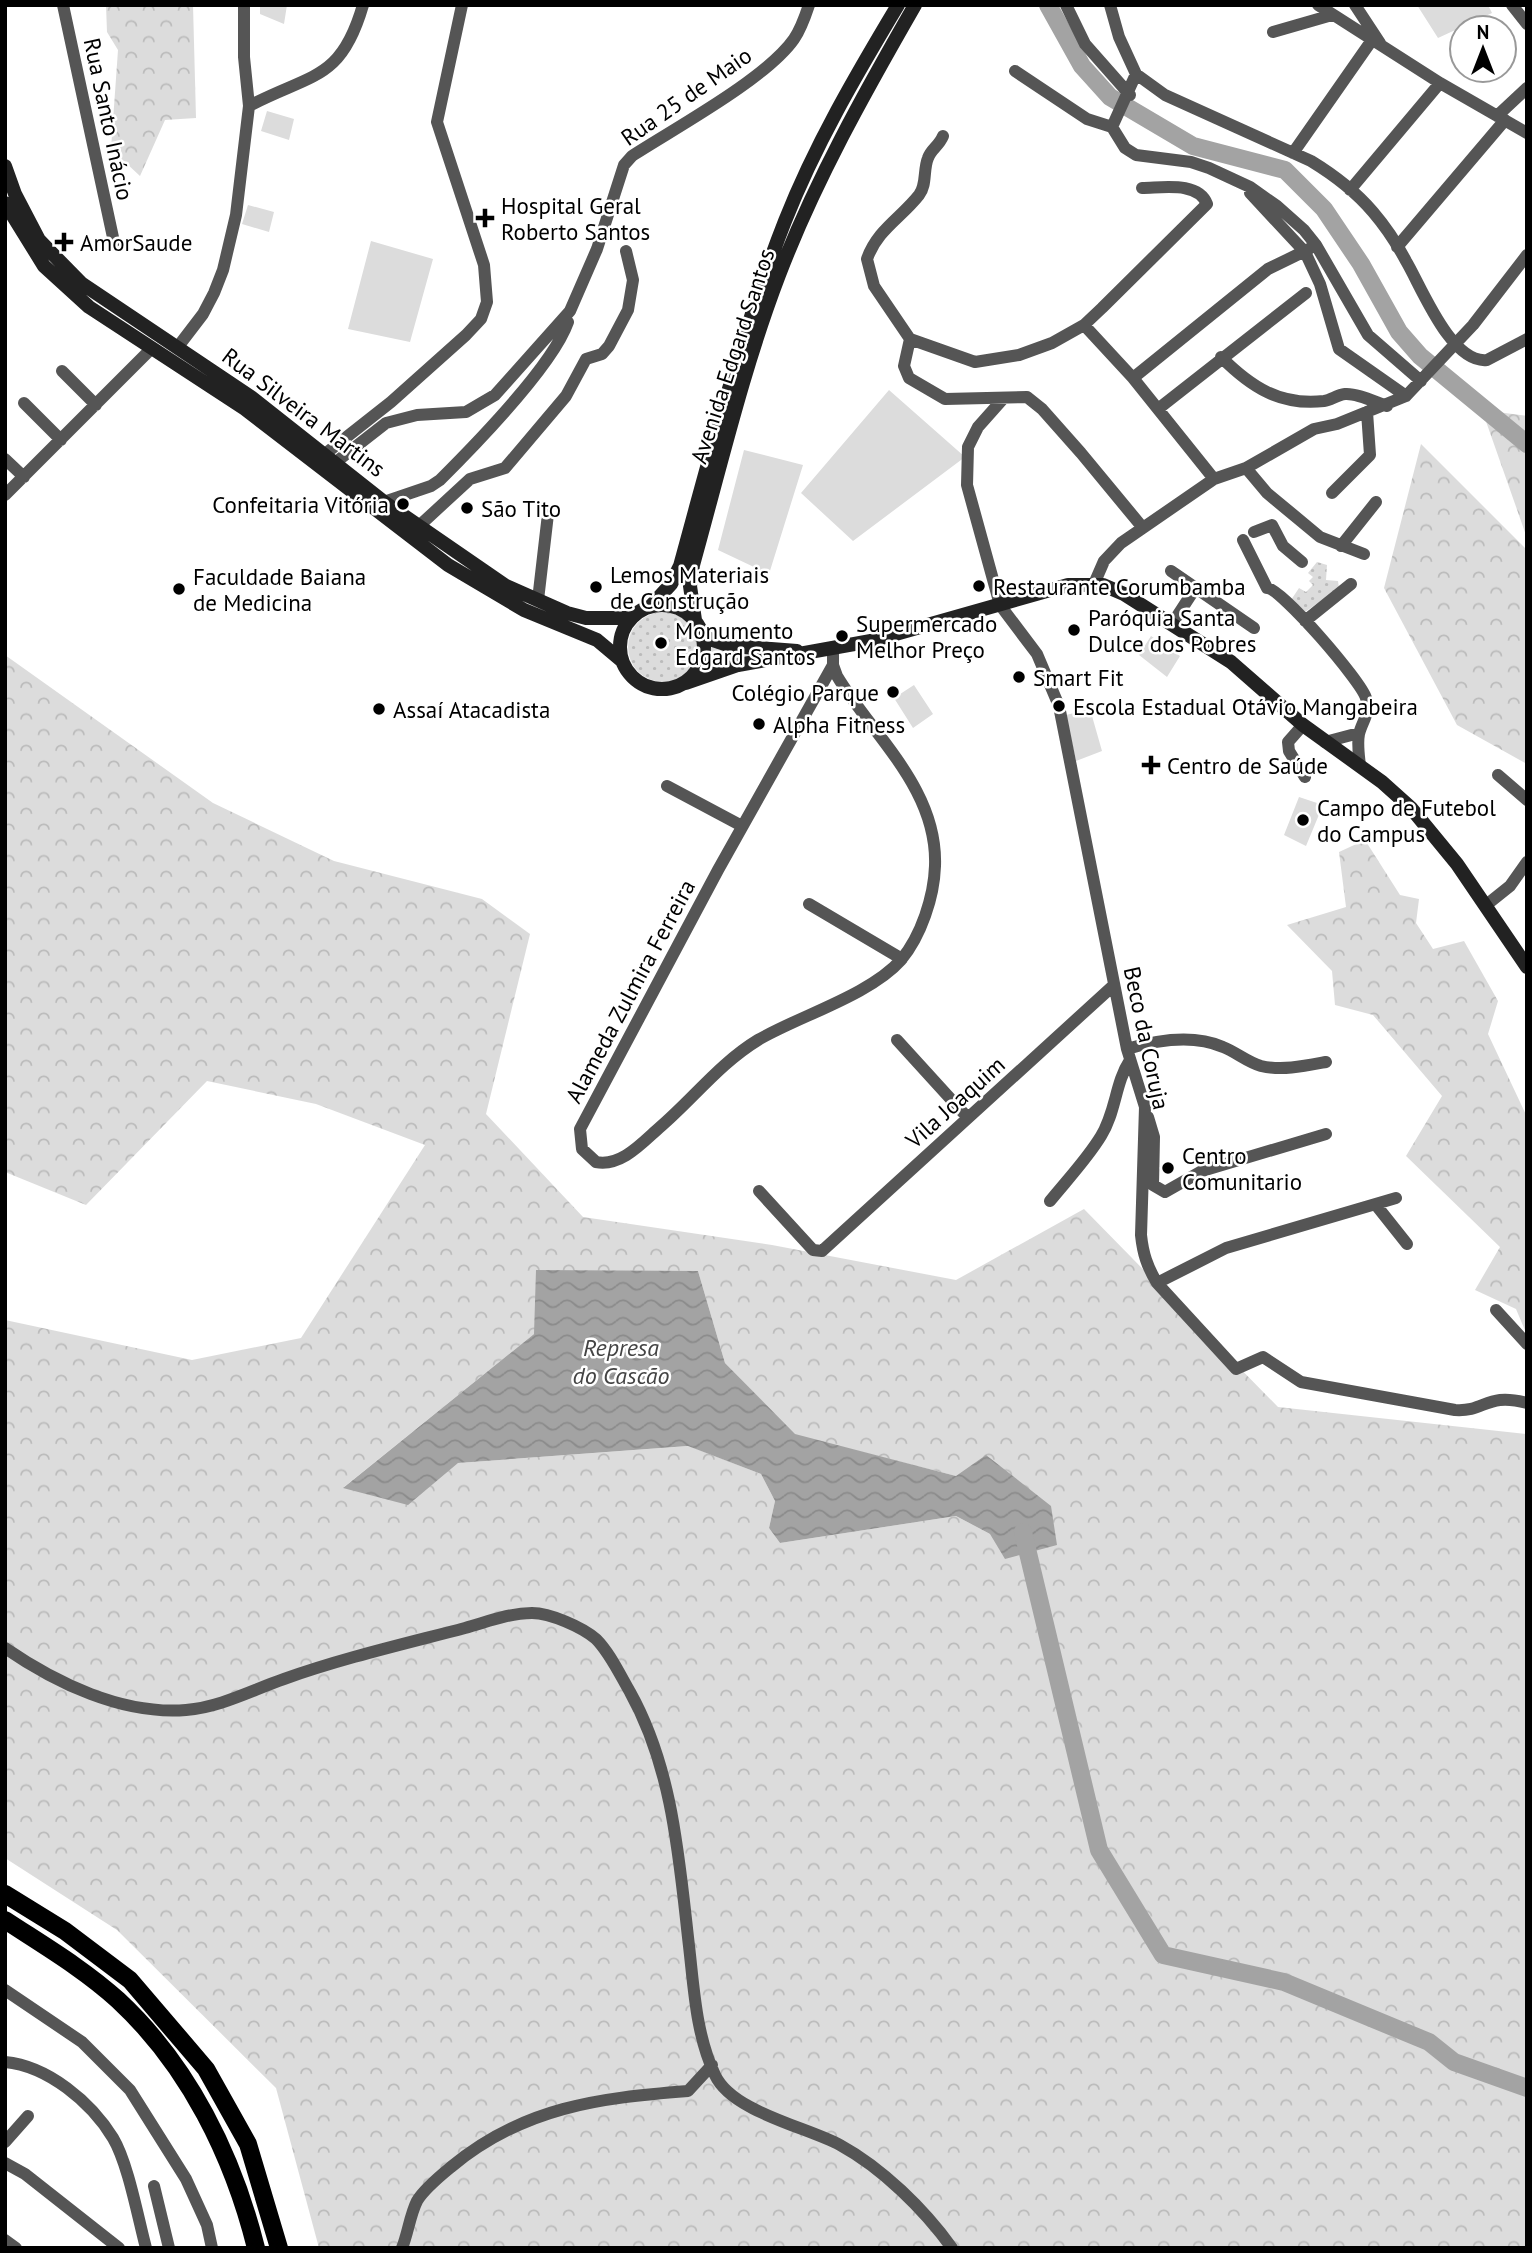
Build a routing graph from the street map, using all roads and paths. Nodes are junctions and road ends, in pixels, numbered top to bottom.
1 (63, 5) edge
2 (244, 5) edge
3 (363, 5) edge
4 (462, 5) edge
5 (809, 5) edge
6 (898, 5) edge
7 (915, 5) edge
8 (1066, 5) edge
9 (1110, 5) edge
10 (1318, 5) edge
11 (1355, 5) edge
12 (1512, 5) edge
13 (1332, 15) junction
14 (1527, 24) edge
15 (1273, 32) dead end
16 (1372, 40) junction
17 (1384, 48) junction
18 (1015, 71) dead end
19 (1136, 74) junction
20 (1440, 83) junction
21 (1527, 88) edge
22 (1130, 95) junction
23 (249, 106) junction
24 (1501, 118) junction
25 (1112, 127) junction
26 (1527, 133) edge
27 (943, 136) dead end
28 (1293, 153) junction
29 (5, 166) edge
30 (1142, 188) dead end
31 (1350, 190) junction
32 (5, 203) edge
33 (114, 242) dead end
34 (1397, 247) junction
35 (1310, 248) junction
36 (626, 251) dead end
37 (1527, 255) edge
38 (1306, 293) dead end
39 (570, 311) junction
40 (1084, 325) junction
41 (910, 338) junction
42 (1527, 339) edge
43 (1455, 345) junction
44 (152, 348) junction
45 (177, 348) junction
46 (1222, 357) junction
47 (62, 371) dead end
48 (1133, 378) junction
49 (1421, 381) junction
50 (1406, 396) junction
51 (1002, 400) junction
52 (24, 403) dead end
53 (96, 405) junction
54 (1387, 405) junction
55 (1158, 409) junction
56 (1367, 412) junction
57 (61, 440) junction
58 (5, 459) edge
59 (326, 461) junction
60 (1246, 468) junction
61 (24, 477) junction
62 (1214, 480) junction
63 (1332, 493) dead end
64 (5, 495) edge
65 (384, 502) junction
66 (1376, 502) dead end
67 (548, 514) dead end
68 (419, 526) junction
69 (1143, 528) junction
70 (1254, 532) dead end
71 (1243, 540) dead end
72 (1341, 547) junction
73 (1364, 554) dead end
74 (1302, 562) dead end
75 (1171, 571) dead end
76 (1094, 584) junction
77 (1351, 584) dead end
78 (1196, 587) junction
79 (538, 600) junction
80 (651, 606) junction
81 (1000, 606) junction
82 (631, 618) junction
83 (695, 620) junction
84 (1305, 621) junction
85 (1172, 624) junction
86 (1254, 628) dead end
87 (704, 637) junction
88 (833, 648) junction
89 (801, 652) junction
90 (622, 661) junction
91 (832, 664) junction
92 (686, 682) junction
93 (1303, 725) junction
94 (1359, 733) junction
95 (1325, 742) junction
96 (1360, 766) junction
97 (1498, 775) dead end
98 (1305, 776) dead end
99 (667, 786) dead end
100 (1527, 800) edge
101 (742, 826) junction
102 (1527, 863) edge
103 (808, 904) dead end
104 (1485, 906) junction
105 (902, 959) junction
106 (1527, 967) edge
107 (1114, 985) junction
108 (897, 1040) dead end
109 (1129, 1054) junction
110 (1326, 1062) dead end
111 (1145, 1107) junction
112 (968, 1118) junction
113 (1326, 1134) dead end
114 (759, 1191) dead end
115 (1396, 1199) dead end
116 (1050, 1200) dead end
117 (1376, 1205) junction
118 (1407, 1244) dead end
119 (1157, 1283) junction
120 (1496, 1310) dead end
121 (1527, 1344) edge
122 (1527, 1403) edge
123 (5, 1648) edge
124 (5, 1894) edge
125 (5, 1920) edge
126 (5, 1990) edge
127 (5, 2062) edge
128 (712, 2064) junction
129 (28, 2116) dead end
130 (5, 2142) edge
131 (5, 2163) edge
132 (154, 2186) dead end
133 (5, 2240) edge
134 (16, 2248) edge
135 (119, 2248) edge
136 (146, 2248) edge
137 (169, 2248) edge
138 (212, 2248) edge
139 (256, 2248) edge
140 (279, 2248) edge
141 (402, 2248) edge
142 (952, 2248) edge

1 - 33 street, Rua Santo Inácio
2 - 23 street
3 - 23 street
4 - 59 street
5 - 39 street, Rua 25 de Maio
6 - 80 main road, Avenida Edgard Santos
7 - 83 main road, Avenida Edgard Santos
8 - 22 street
9 - 19 street
10 - 13 street
11 - 17 street
12 - 14 street
13 - 15 street
13 - 16 street
16 - 17 street
16 - 28 street
17 - 20 street
18 - 25 street
19 - 22 street
19 - 28 street
20 - 24 street
20 - 31 street
21 - 24 street
22 - 25 street
23 - 45 street
24 - 26 street
24 - 34 street
25 - 35 street
27 - 41 street
28 - 31 street
29 - 45 main road, Rua Silveira Martins
30 - 40 street
31 - 34 street
32 - 44 main road, Rua Silveira Martins
34 - 43 street
35 - 48 street
35 - 49 street
35 - 50 street
36 - 68 street
37 - 43 street
38 - 46 street
39 - 59 street, Rua 25 de Maio
39 - 65 street
40 - 41 street
40 - 48 street
41 - 51 street
42 - 43 street
43 - 49 street
44 - 53 street
44 - 59 main road, Rua Silveira Martins
45 - 59 main road, Rua Silveira Martins
46 - 54 street
46 - 55 street
47 - 53 street
48 - 55 street
49 - 50 street
50 - 54 street
51 - 69 street
51 - 81 street
52 - 57 street
53 - 57 street
54 - 56 street
55 - 62 street
56 - 60 street
56 - 63 street
57 - 61 street
58 - 61 street
59 - 65 main road, Rua Silveira Martins
59 - 90 main road, Rua Silveira Martins
60 - 62 street
60 - 72 street
61 - 64 street
62 - 69 street
65 - 68 main road, Rua Silveira Martins
66 - 72 street
67 - 79 street
68 - 79 main road, Rua Silveira Martins
69 - 76 street
70 - 74 street
71 - 84 street
72 - 73 street
75 - 78 street
76 - 81 main road
76 - 85 main road
77 - 84 street
78 - 85 street
78 - 86 street
79 - 82 main road, Rua Silveira Martins
80 - 82 main road
80 - 83 main road
81 - 88 main road
81 - 107 street, Beco da Coruja
82 - 90 main road
83 - 87 main road
84 - 94 street
85 - 93 main road
87 - 89 main road
87 - 92 main road
88 - 89 main road
88 - 91 street, Alameda Zulmira Ferreira
89 - 92 main road
90 - 92 main road
91 - 101 street, Alameda Zulmira Ferreira
91 - 105 street, Alameda Zulmira Ferreira
93 - 95 main road
93 - 98 street
94 - 95 street
94 - 96 street
95 - 96 main road
96 - 104 main road
97 - 100 street
99 - 101 street
101 - 105 street, Alameda Zulmira Ferreira
102 - 104 street
103 - 105 street
104 - 106 main road
107 - 109 street, Beco da Coruja
107 - 112 street, Vila Joaquim
108 - 112 street
109 - 110 street
109 - 111 street, Beco da Coruja
109 - 116 street
111 - 113 street
111 - 119 street, Beco da Coruja
112 - 114 street, Vila Joaquim
115 - 117 street
117 - 118 street
117 - 119 street
119 - 122 street, Beco da Coruja
120 - 121 street
123 - 128 street
124 - 140 main road
125 - 139 main road
126 - 138 street
127 - 136 street
128 - 141 street
128 - 142 street
129 - 130 street
131 - 135 street
132 - 137 street
133 - 134 street

